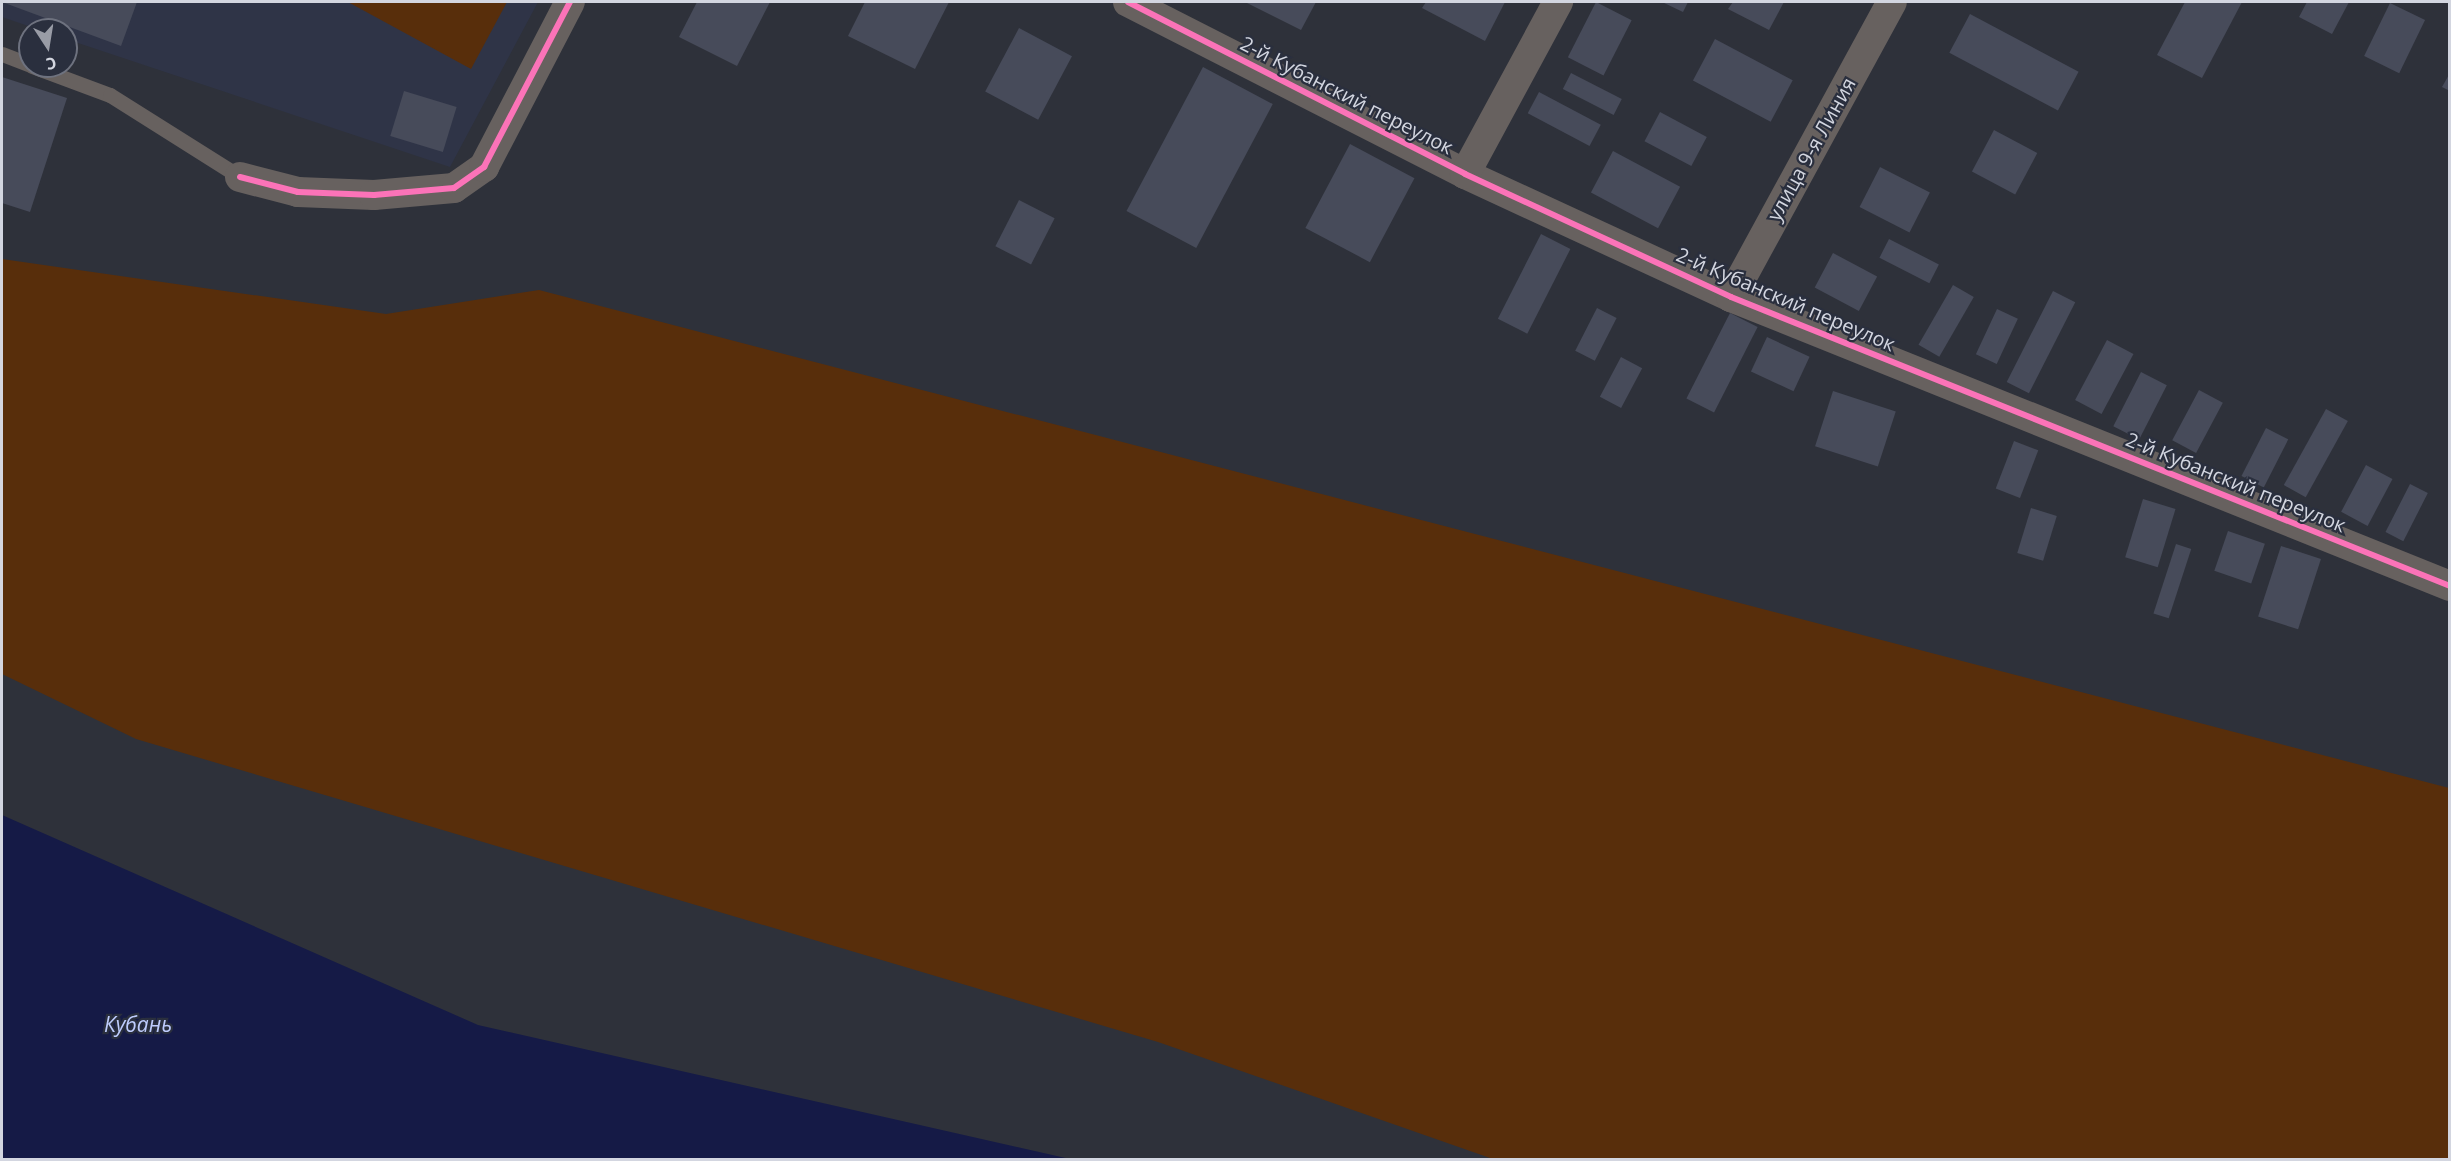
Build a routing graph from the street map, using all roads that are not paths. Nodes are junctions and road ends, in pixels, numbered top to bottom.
1 (570, 2) edge
2 (1128, 2) edge
3 (1558, 2) edge
4 (1892, 2) edge
5 (2, 54) edge
6 (18, 61) edge
7 (64, 78) edge
8 (1465, 174) junction
9 (240, 177) joint
10 (1731, 297) junction
11 (2450, 586) edge

1 - 9 street
2 - 8 street, 2-й Кубанский переулок
3 - 8 street, 2-й Кубанский переулок
4 - 10 street, улица 9-я Линия
5 - 6 lane
7 - 9 lane
8 - 10 street, 2-й Кубанский переулок
10 - 11 street, 2-й Кубанский переулок

